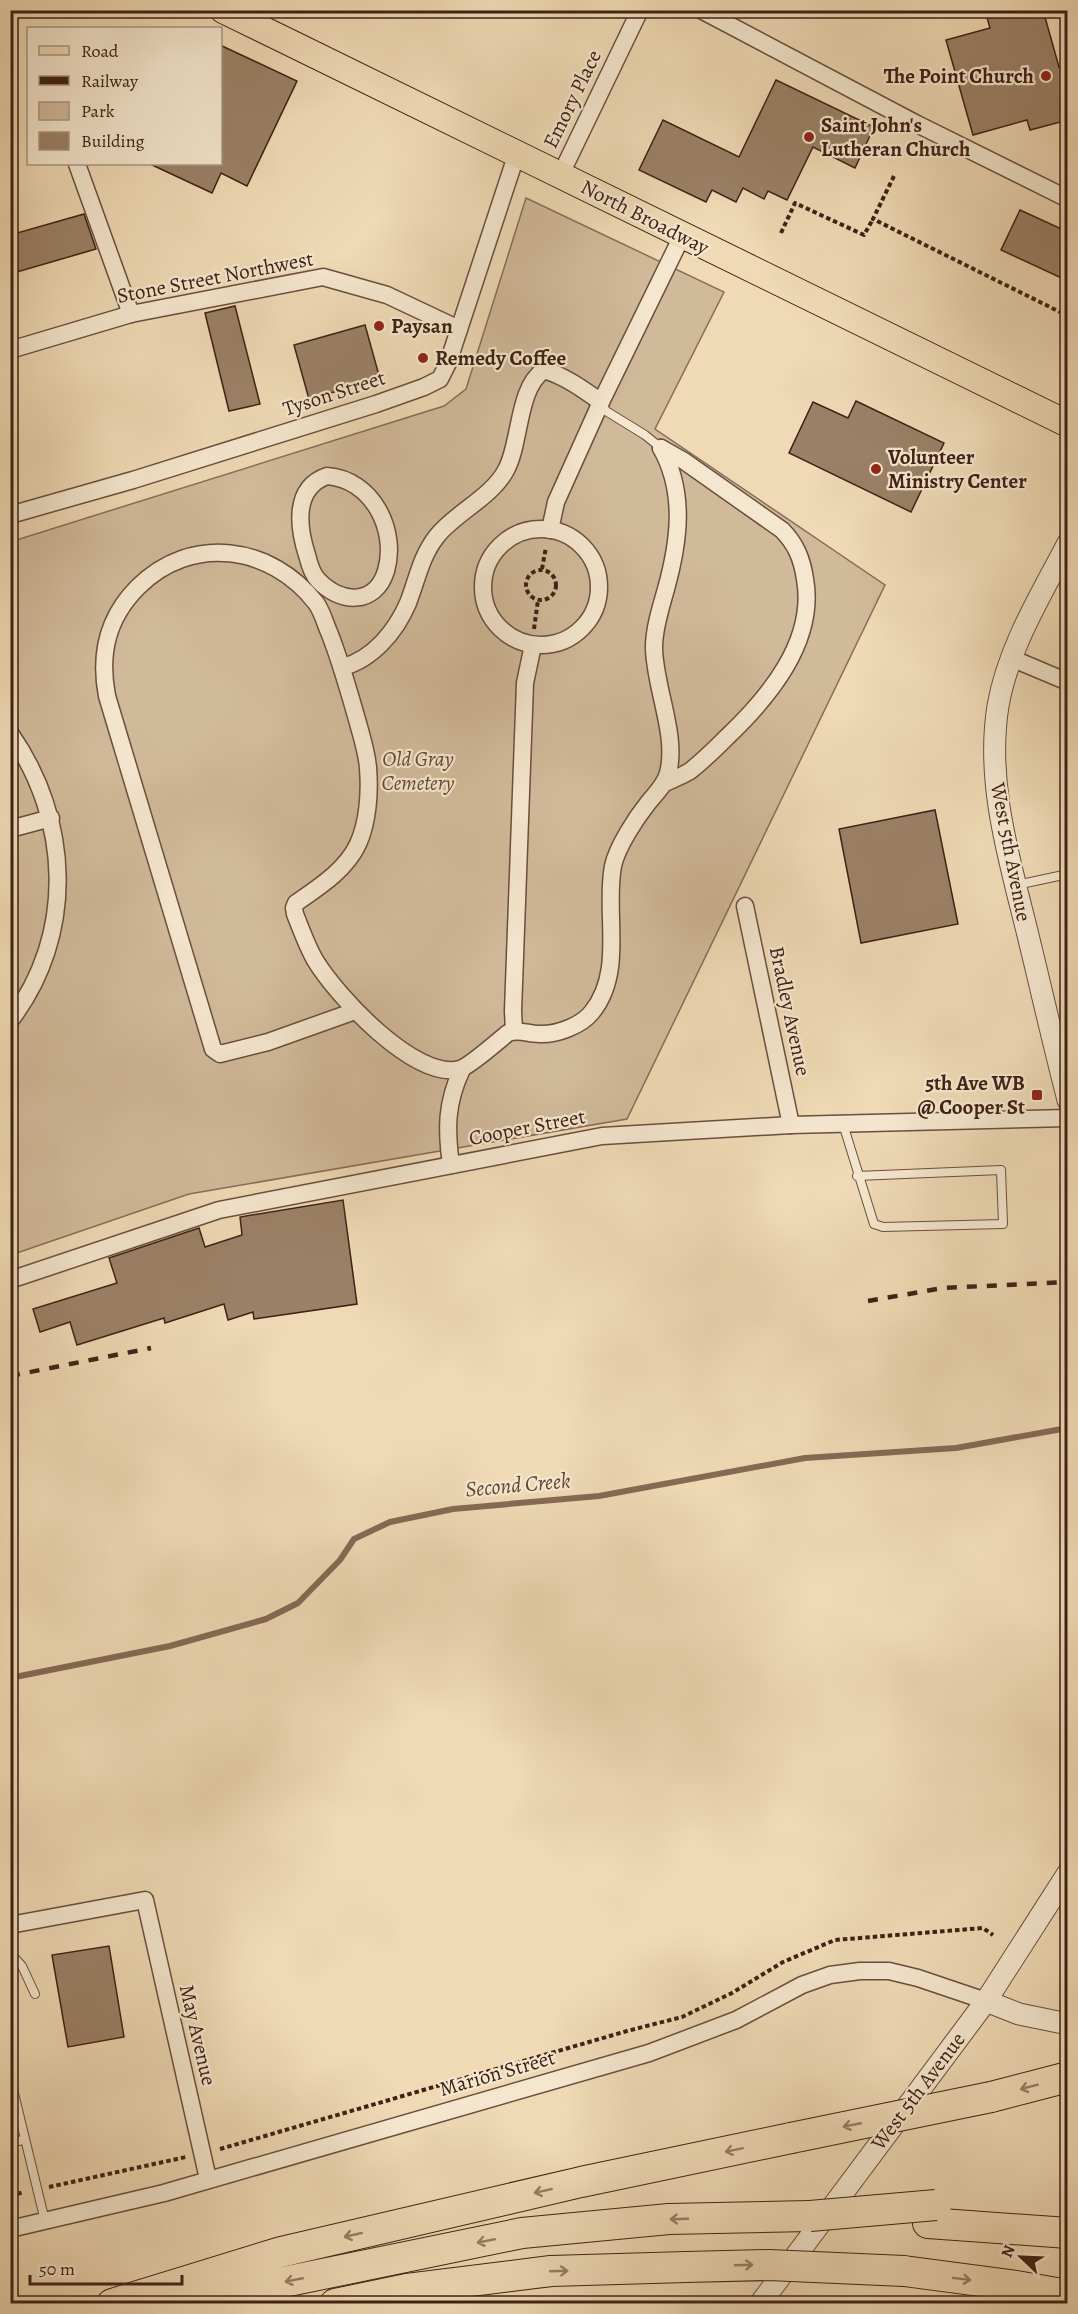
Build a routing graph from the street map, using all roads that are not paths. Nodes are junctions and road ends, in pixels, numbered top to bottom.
1 (223, 10) edge
2 (640, 10) edge
3 (701, 10) edge
4 (517, 153) junction
5 (76, 165) edge
6 (561, 174) junction
7 (1068, 199) edge
8 (682, 236) junction
9 (131, 314) junction
10 (459, 329) junction
11 (10, 350) edge
12 (601, 402) junction
13 (1068, 424) edge
14 (661, 448) junction
15 (10, 515) edge
16 (550, 530) junction
17 (1068, 543) edge
18 (311, 584) junction
19 (532, 645) junction
20 (1011, 658) junction
21 (343, 667) junction
22 (1068, 682) edge
23 (10, 733) edge
24 (665, 783) junction
25 (51, 818) junction
26 (10, 829) edge
27 (1068, 874) edge
28 (1016, 885) junction
29 (745, 906) dead end
30 (355, 1011) junction
31 (10, 1021) edge
32 (514, 1031) junction
33 (1061, 1048) edge
34 (462, 1069) junction
35 (1068, 1100) edge
36 (1068, 1118) edge
37 (843, 1124) junction
38 (791, 1125) junction
39 (450, 1165) junction
40 (857, 1176) junction
41 (10, 1280) edge
42 (1068, 1874) edge
43 (10, 1925) edge
44 (10, 1953) edge
45 (35, 1994) dead end
46 (986, 2001) junction
47 (1068, 2024) edge
48 (10, 2077) edge
49 (1068, 2077) edge
50 (26, 2140) junction
51 (10, 2142) edge
52 (208, 2180) junction
53 (1068, 2212) edge
54 (932, 2214) junction
55 (45, 2221) junction
56 (10, 2229) edge
57 (1068, 2233) edge
58 (1068, 2295) edge
59 (112, 2304) edge
60 (177, 2304) edge
61 (335, 2304) edge
62 (760, 2304) edge

1 - 4 main road, North Broadway
2 - 6 street, Emory Place
3 - 7 street
4 - 6 main road, North Broadway
4 - 10 street, Tyson Street
5 - 9 street
6 - 8 main road, North Broadway
8 - 12 street
8 - 13 main road, North Broadway
9 - 10 street, Stone Street Northwest
9 - 11 street, Stone Street Northwest
10 - 15 street, Tyson Street
12 - 14 lane
12 - 16 street
12 - 21 street
14 - 24 street
14 - 24 street
16 - 19 street
16 - 19 street
17 - 20 street, West 5th Avenue
18 - 18 street
18 - 21 street
18 - 30 street
19 - 32 street
20 - 22 street
20 - 28 street, West 5th Avenue
21 - 30 street
23 - 25 street
24 - 32 street
25 - 26 street
25 - 31 street
27 - 28 lane
28 - 33 street, West 5th Avenue
29 - 38 street, Bradley Avenue
30 - 34 street
32 - 34 street
33 - 35 street, West 5th Avenue
34 - 39 street
36 - 37 street, Cooper Street
37 - 38 street, Cooper Street
37 - 40 lane
38 - 39 street, Cooper Street
39 - 41 street, Cooper Street
40 - 40 lane
42 - 46 street, West 5th Avenue
43 - 52 street, May Avenue
44 - 45 lane
46 - 47 street
46 - 52 street, Marion Street
46 - 62 street, West 5th Avenue
48 - 50 lane
49 -> 59 highway, bridge
50 - 51 lane
50 - 55 lane
52 - 55 street, Marion Street
53 - 54 highway
54 - 57 highway
54 -> 60 highway, bridge
55 - 56 street, Marion Street
61 -> 58 highway, bridge

